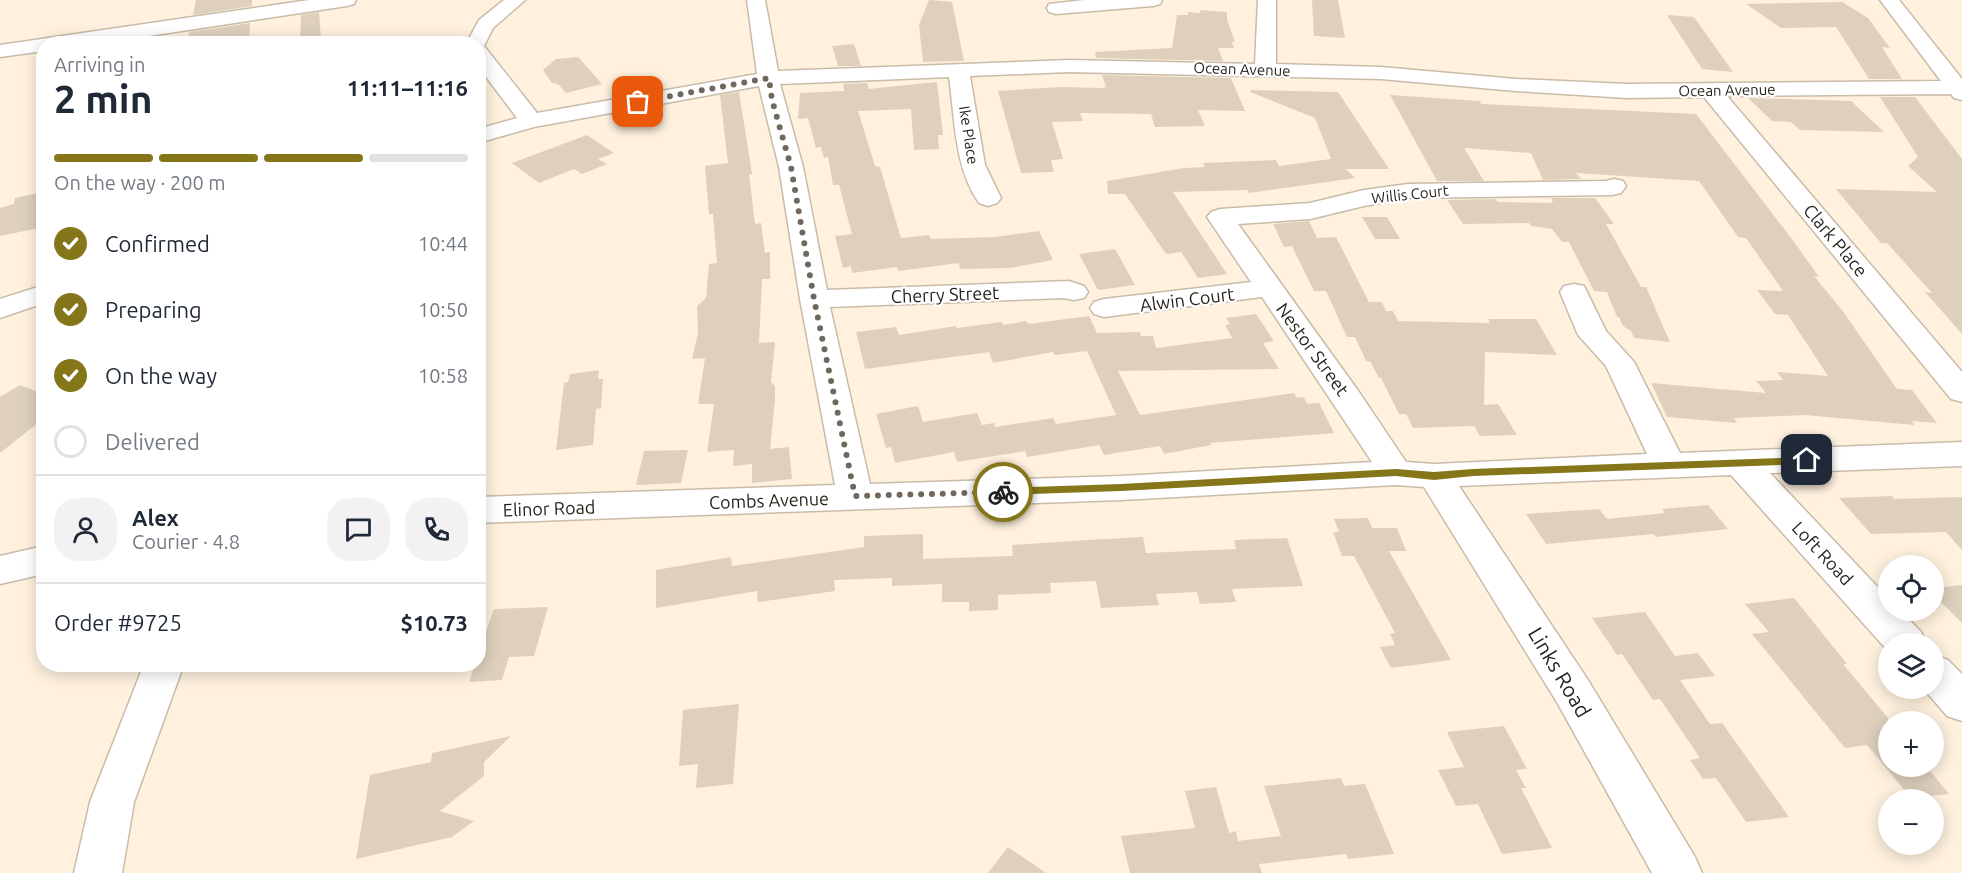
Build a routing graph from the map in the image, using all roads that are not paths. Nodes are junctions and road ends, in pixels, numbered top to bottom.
1 (347, 0) edge
2 (516, 0) edge
3 (756, 0) edge
4 (1153, 0) edge
5 (1267, 0) edge
6 (1889, 0) edge
7 (1056, 8) dead end
8 (106, 36) edge
9 (479, 36) edge
10 (36, 46) edge
11 (0, 51) edge
12 (1935, 59) junction
13 (486, 62) edge
14 (1962, 64) edge
15 (1265, 69) junction
16 (960, 70) junction
17 (769, 78) junction
18 (1710, 90) junction
19 (1960, 90) edge
20 (531, 121) junction
21 (486, 134) edge
22 (1614, 186) dead end
23 (987, 198) dead end
24 (1227, 227) joint
25 (1269, 288) junction
26 (1074, 292) dead end
27 (1574, 292) dead end
28 (36, 296) edge
29 (814, 299) junction
30 (1104, 308) dead end
31 (0, 309) edge
32 (1962, 392) edge
33 (1962, 454) edge
34 (1740, 463) junction
35 (1670, 467) junction
36 (1415, 474) junction
37 (855, 496) junction
38 (620, 505) joint
39 (486, 510) edge
40 (36, 562) edge
41 (0, 570) edge
42 (1897, 633) edge
43 (161, 672) edge
44 (1944, 683) edge
45 (1962, 703) edge
46 (98, 873) edge
47 (1678, 873) edge

1 - 8 street
2 - 9 street
3 - 17 street
4 - 7 street
5 - 15 street
6 - 12 street
10 - 11 street
12 - 14 street
12 - 19 street
13 - 20 street
15 - 16 street, Ocean Avenue
15 - 18 street, Ocean Avenue
16 - 17 street, Ocean Avenue
16 - 23 street, Ike Place
17 - 20 street, Ocean Avenue
17 - 29 street
18 - 19 street, Ocean Avenue
18 - 32 street, Clark Place
20 - 21 street, Ocean Avenue
22 - 24 street, Willis Court
24 - 25 street, Nestor Street
25 - 30 street, Alwin Court
25 - 36 street, Nestor Street
26 - 29 street, Cherry Street
27 - 35 street
28 - 31 street
29 - 37 street
33 - 34 street, Combs Avenue
34 - 35 street, Combs Avenue
34 - 42 street, Loft Road
35 - 36 street, Combs Avenue
36 - 37 street, Combs Avenue
36 - 47 street, Links Road
37 - 38 street, Combs Avenue
38 - 39 street, Elinor Road
40 - 41 street
43 - 46 street
44 - 45 street

